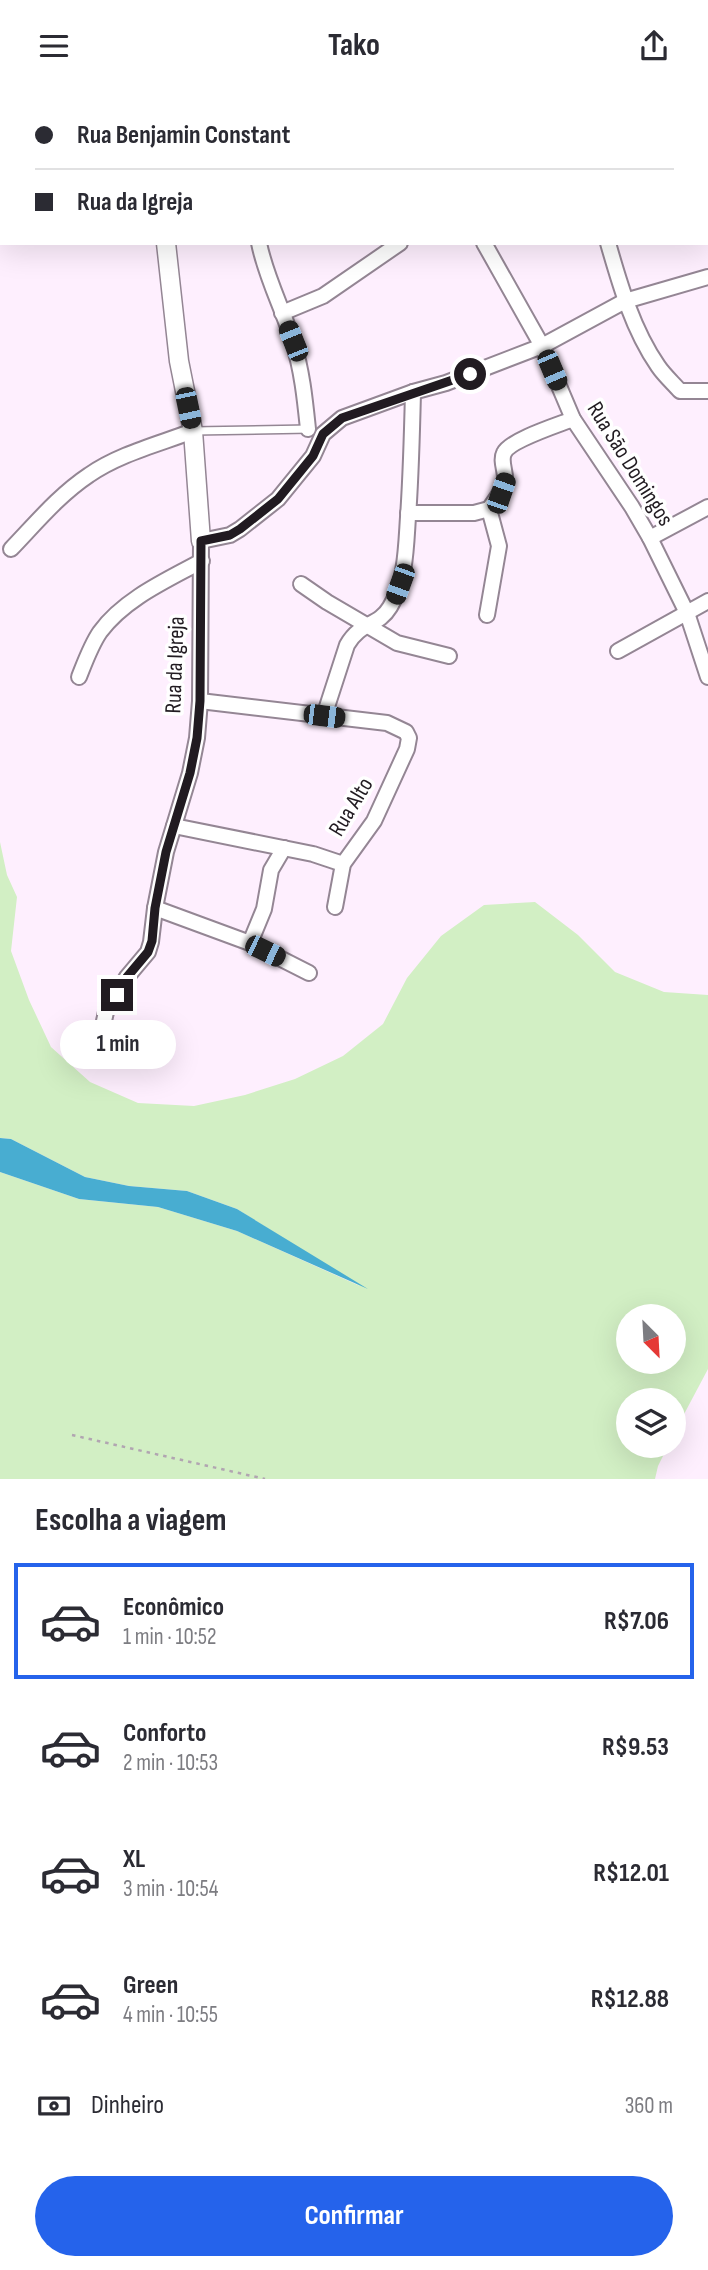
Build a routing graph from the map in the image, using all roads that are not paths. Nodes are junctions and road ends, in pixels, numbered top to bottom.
1 (166, 245) edge
2 (260, 245) edge
3 (397, 245) edge
4 (485, 245) edge
5 (609, 245) edge
6 (708, 277) edge
7 (625, 301) junction
8 (282, 313) junction
9 (542, 345) junction
10 (708, 391) edge
11 (413, 392) junction
12 (573, 419) junction
13 (308, 429) junction
14 (193, 432) junction
15 (323, 434) junction
16 (708, 507) edge
17 (489, 509) junction
18 (408, 513) junction
19 (650, 538) junction
20 (201, 541) junction
21 (11, 549) dead end
22 (202, 561) junction
23 (301, 584) dead end
24 (708, 601) edge
25 (687, 613) junction
26 (487, 615) dead end
27 (367, 624) junction
28 (618, 651) dead end
29 (449, 656) dead end
30 (79, 677) dead end
31 (708, 677) edge
32 (200, 701) junction
33 (324, 716) junction
34 (174, 826) junction
35 (284, 848) junction
36 (343, 864) junction
37 (335, 907) dead end
38 (155, 908) junction
39 (250, 943) junction
40 (309, 973) dead end
41 (146, 1042) dead end

1 - 14 street, Rua da Igreja
2 - 8 street
3 - 8 street
4 - 9 street, Rua São Domingos
5 - 7 street
6 - 7 street
7 - 9 street
7 - 10 street
8 - 13 street
9 - 11 street
9 - 12 street, Rua São Domingos
11 - 15 street
11 - 18 street
12 - 17 street
12 - 19 street, Rua São Domingos
13 - 14 lane
13 - 15 lane
14 - 20 street, Rua da Igreja
14 - 21 street
15 - 20 street
16 - 19 street
17 - 18 street
17 - 26 street
18 - 27 street
19 - 25 street, Rua São Domingos
20 - 22 street, Rua da Igreja
22 - 30 street
22 - 32 street, Rua da Igreja
23 - 27 street
24 - 25 street
25 - 28 street
25 - 31 street, Rua São Domingos
27 - 29 street
27 - 33 street
32 - 33 street
32 - 34 street, Rua da Igreja
33 - 36 street, Rua Alto
34 - 35 street
34 - 38 street, Rua da Igreja
35 - 36 street
35 - 39 street
36 - 37 street, Rua Alto
38 - 39 street
38 - 41 street, Rua da Igreja
39 - 40 street

